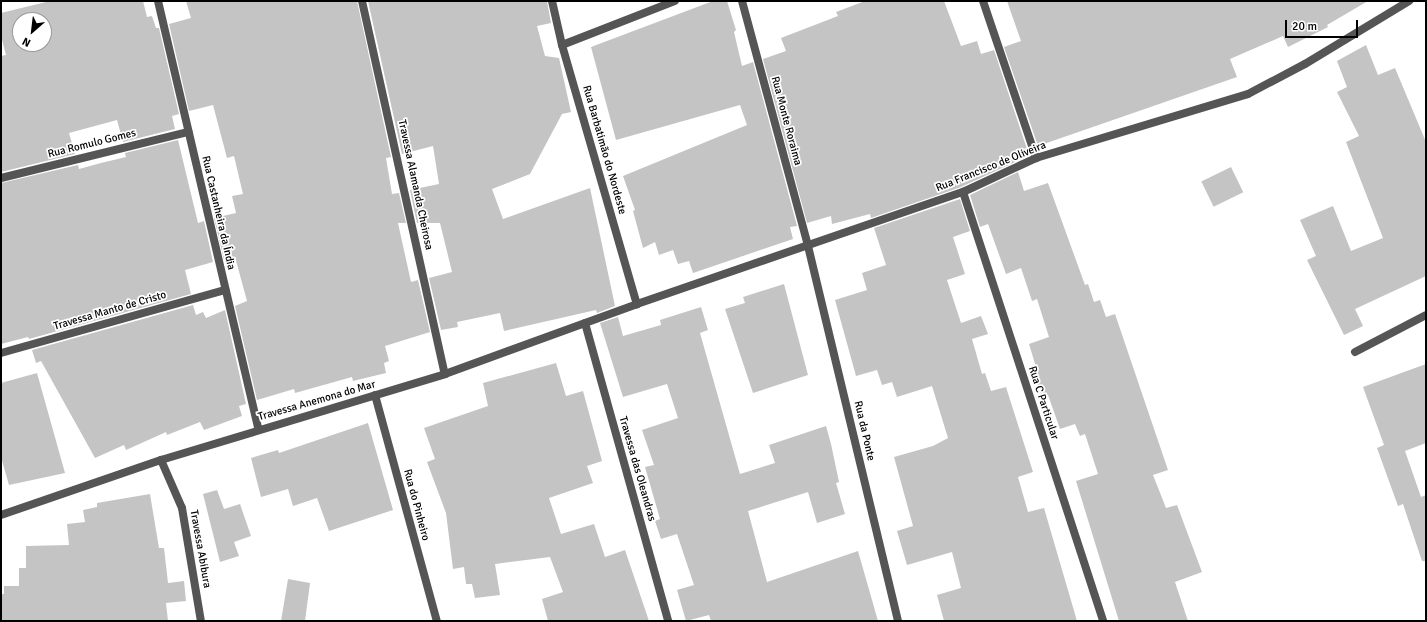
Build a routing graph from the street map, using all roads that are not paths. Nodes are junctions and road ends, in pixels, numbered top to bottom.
1 (158, 1) edge
2 (362, 1) edge
3 (552, 1) edge
4 (675, 1) edge
5 (742, 1) edge
6 (983, 1) edge
7 (1409, 1) edge
8 (562, 46) junction
9 (188, 132) junction
10 (1036, 158) junction
11 (1, 178) edge
12 (963, 192) junction
13 (808, 246) junction
14 (225, 290) junction
15 (637, 304) junction
16 (1426, 315) edge
17 (585, 323) junction
18 (1355, 352) dead end
19 (1, 353) edge
20 (445, 374) junction
21 (375, 395) junction
22 (258, 429) junction
23 (161, 460) junction
24 (1, 515) edge
25 (201, 621) edge
26 (437, 621) edge
27 (668, 621) edge
28 (898, 621) edge
29 (1103, 621) edge

1 - 9 street, Rua Castanheira da Índia
2 - 20 street, Travessa Alamanda Cheirosa
3 - 8 street, Rua Barbatimão do Nordeste
4 - 8 street
5 - 13 street, Rua Monte Roraima
6 - 10 street
7 - 10 street, Rua Francisco de Oliveira
8 - 15 street, Rua Barbatimão do Nordeste
9 - 11 street, Rua Romulo Gomes
9 - 14 street, Rua Castanheira da Índia
10 - 12 street, Rua Francisco de Oliveira
12 - 13 street, Rua Francisco de Oliveira
12 - 29 street, Rua C Particular
13 - 15 street, Rua Francisco de Oliveira
13 - 28 street, Rua da Ponte
14 - 19 street, Travessa Manto de Cristo
14 - 22 street, Rua Castanheira da Índia
15 - 17 street, Travessa Anemona do Mar
16 - 18 street
17 - 20 street, Travessa Anemona do Mar
17 - 27 street, Travessa das Oleandras
20 - 21 street, Travessa Anemona do Mar
21 - 22 street, Travessa Anemona do Mar
21 - 26 street, Rua do Pinheiro
22 - 23 street, Travessa Anemona do Mar
23 - 24 street, Travessa Anemona do Mar
23 - 25 street, Travessa Abibura

